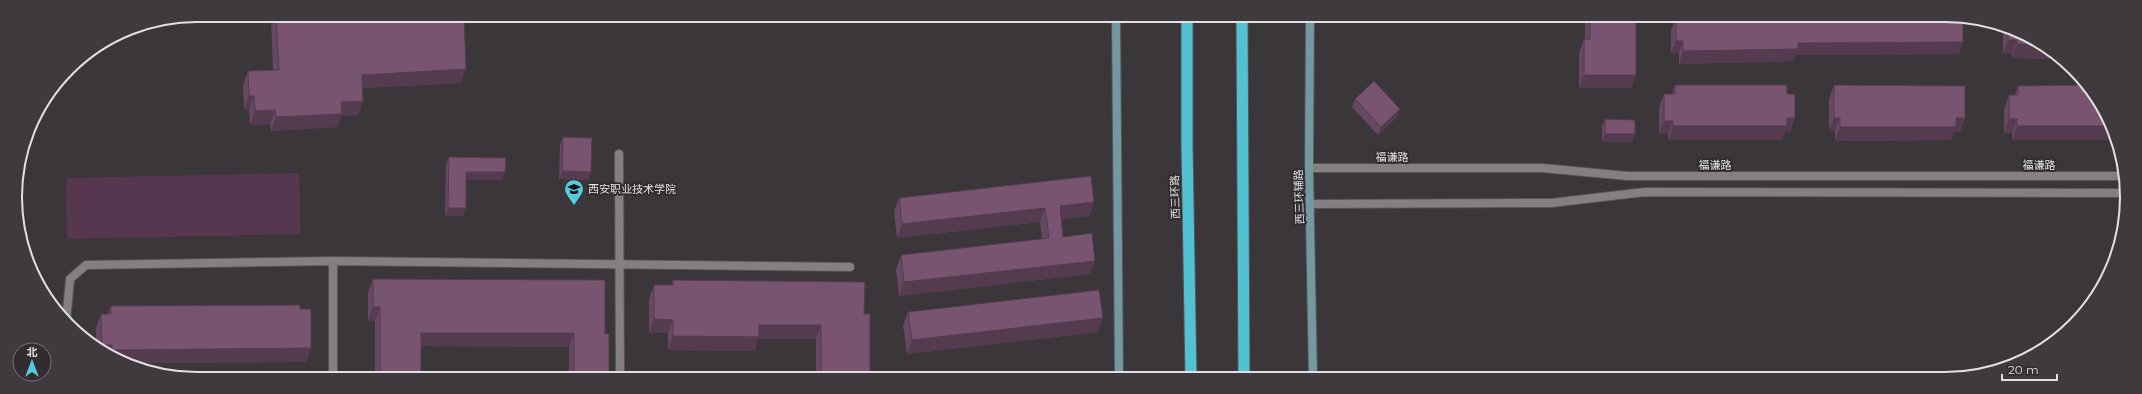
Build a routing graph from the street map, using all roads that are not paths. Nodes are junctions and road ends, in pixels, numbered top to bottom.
1 (1116, 22) edge
2 (1188, 22) edge
3 (1242, 22) edge
4 (1310, 22) edge
5 (618, 154) dead end
6 (1309, 168) junction
7 (2119, 176) edge
8 (2120, 193) edge
9 (1310, 204) junction
10 (333, 261) junction
11 (620, 264) junction
12 (850, 267) dead end
13 (67, 314) edge
14 (333, 372) edge
15 (620, 372) edge
16 (1119, 372) edge
17 (1191, 372) edge
18 (1244, 372) edge
19 (1313, 372) edge

1 - 16 main road
2 - 17 highway, 西三环路
3 - 18 highway
4 - 6 main road, 西三环辅路
5 - 11 street
6 - 7 street, 福谦路
6 - 9 main road, 西三环辅路
8 - 9 street
9 - 19 main road, 西三环辅路
10 - 11 street
10 - 13 street
10 - 14 street
11 - 12 street
11 - 15 street

